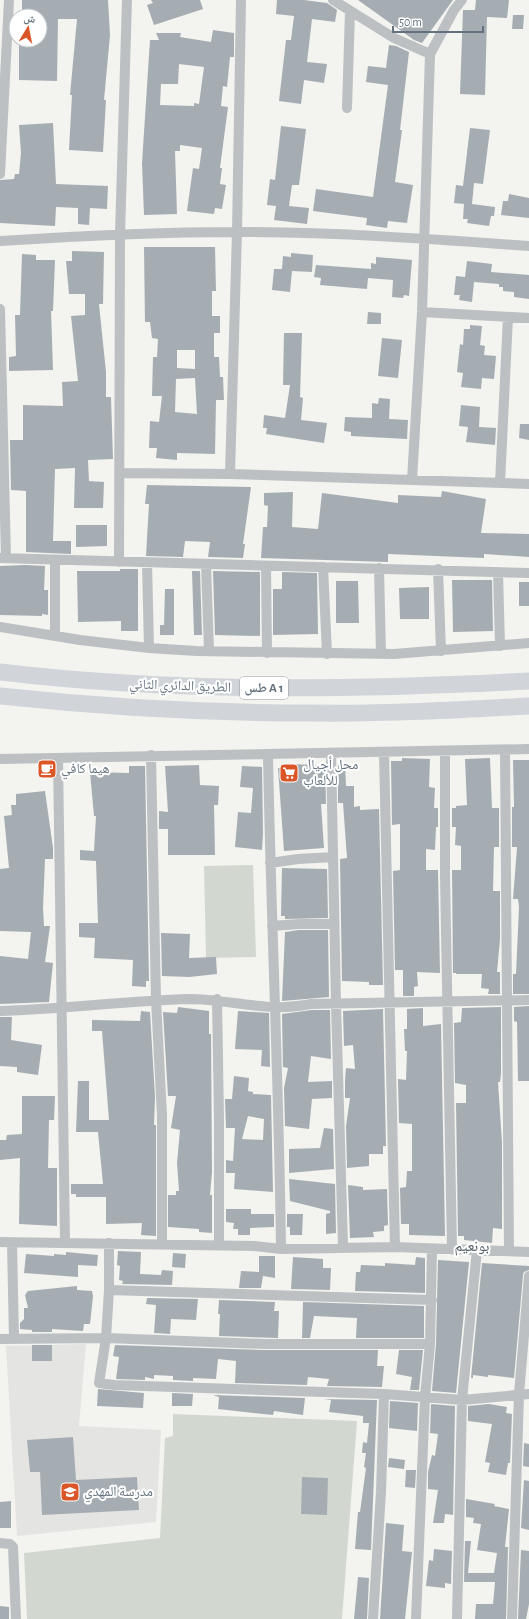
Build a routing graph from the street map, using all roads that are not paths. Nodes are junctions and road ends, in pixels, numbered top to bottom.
1 (9, 0) edge
2 (127, 0) edge
3 (241, 0) edge
4 (333, 0) edge
5 (462, 0) edge
6 (350, 11) junction
7 (430, 54) junction
8 (347, 108) dead end
9 (0, 131) edge
10 (0, 174) edge
11 (237, 232) junction
12 (120, 234) junction
13 (425, 239) junction
14 (0, 241) edge
15 (529, 246) edge
16 (0, 309) edge
17 (422, 312) junction
18 (508, 317) junction
19 (529, 318) edge
20 (120, 473) junction
21 (230, 474) junction
22 (412, 480) junction
23 (500, 483) junction
24 (529, 484) edge
25 (3, 558) edge
26 (55, 560) junction
27 (119, 562) junction
28 (148, 563) junction
29 (206, 564) junction
30 (266, 566) junction
31 (323, 567) junction
32 (379, 568) junction
33 (438, 570) junction
34 (498, 572) junction
35 (529, 573) edge
36 (0, 627) edge
37 (55, 636) junction
38 (529, 643) edge
39 (500, 646) junction
40 (149, 648) junction
41 (208, 651) junction
42 (441, 651) junction
43 (267, 653) junction
44 (327, 654) junction
45 (381, 654) junction
46 (0, 672) edge
47 (529, 681) edge
48 (0, 696) edge
49 (529, 706) edge
50 (529, 749) edge
51 (505, 750) junction
52 (445, 751) junction
53 (384, 752) junction
54 (331, 753) junction
55 (151, 755) junction
56 (268, 755) junction
57 (58, 758) junction
58 (0, 759) edge
59 (333, 857) junction
60 (270, 863) junction
61 (334, 924) junction
62 (272, 926) junction
63 (217, 999) junction
64 (156, 1000) junction
65 (529, 1000) edge
66 (507, 1001) junction
67 (448, 1002) junction
68 (389, 1003) junction
69 (336, 1004) junction
70 (275, 1008) junction
71 (62, 1009) junction
72 (0, 1011) edge
73 (0, 1242) edge
74 (65, 1242) junction
75 (12, 1243) junction
76 (109, 1243) junction
77 (162, 1244) junction
78 (219, 1245) junction
79 (343, 1247) junction
80 (395, 1247) junction
81 (281, 1249) junction
82 (432, 1249) junction
83 (452, 1250) junction
84 (477, 1250) junction
85 (509, 1250) junction
86 (529, 1252) edge
87 (529, 1276) edge
88 (109, 1290) junction
89 (432, 1300) junction
90 (106, 1338) junction
91 (0, 1339) edge
92 (14, 1339) junction
93 (430, 1344) junction
94 (384, 1394) junction
95 (524, 1394) edge
96 (425, 1397) junction
97 (462, 1400) junction
98 (0, 1543) edge
99 (16, 1619) edge
100 (373, 1619) edge
101 (416, 1619) edge
102 (457, 1619) edge
103 (512, 1619) edge

1 - 9 street
2 - 12 street
3 - 11 street
4 - 6 street
5 - 7 street
6 - 7 street
6 - 8 street
7 - 13 street
9 - 10 street
11 - 12 street
11 - 13 street
11 - 21 street
12 - 14 street
12 - 20 street
13 - 15 street
13 - 17 street
16 - 25 street
17 - 18 street
17 - 22 street
18 - 19 street
18 - 23 street
20 - 21 street
20 - 27 street
21 - 22 street
22 - 23 street
23 - 24 street
25 - 26 street
26 - 27 street
26 - 37 street
27 - 28 street
28 - 29 street
28 - 40 street
29 - 30 street
29 - 41 street
30 - 31 street
30 - 43 street
31 - 32 street
31 - 44 street
32 - 33 street
32 - 45 street
33 - 34 street
33 - 42 street
34 - 35 street
34 - 39 street
36 - 37 street
37 - 40 street
38 - 39 street
39 - 42 street
40 - 41 street
41 - 43 street
42 - 45 street
43 - 44 street
44 - 45 street
46 - 47 highway, الطريق الدائري الثاني / طس A 1
48 - 49 highway, الطريق الدائري الثاني / طس A 1
50 - 51 street
51 - 52 street
51 - 66 street
52 - 53 street
52 - 67 street
53 - 54 street
53 - 68 street
54 - 56 street
54 - 59 street
55 - 56 street
55 - 57 street
55 - 64 street
56 - 60 street
57 - 58 street
57 - 71 street
59 - 60 street
59 - 61 street
60 - 62 street
61 - 62 street
61 - 69 street
62 - 70 street
63 - 64 street
63 - 70 street
63 - 78 street
64 - 71 street
64 - 77 street
65 - 66 street
66 - 67 street
66 - 85 street
67 - 68 street
67 - 83 street
68 - 69 street
68 - 80 street
69 - 70 street
69 - 79 street
70 - 81 street
71 - 72 street
71 - 74 street
73 - 75 street
74 - 75 street
74 - 76 street
75 - 92 street
76 - 77 street
76 - 88 street
77 - 78 street
78 - 81 street
79 - 80 street
79 - 81 street
80 - 82 street
82 - 83 street
82 - 89 street
83 - 84 street
84 - 85 street
84 - 97 street
85 - 86 street
87 - 95 street
88 - 89 street
88 - 90 street
89 - 93 street
90 - 92 street
90 - 93 street
90 - 94 street
91 - 92 street
93 - 96 street
94 - 96 street
94 - 100 street
95 - 97 street
95 - 103 street
96 - 97 street
96 - 101 street
97 - 102 street
98 - 99 street

